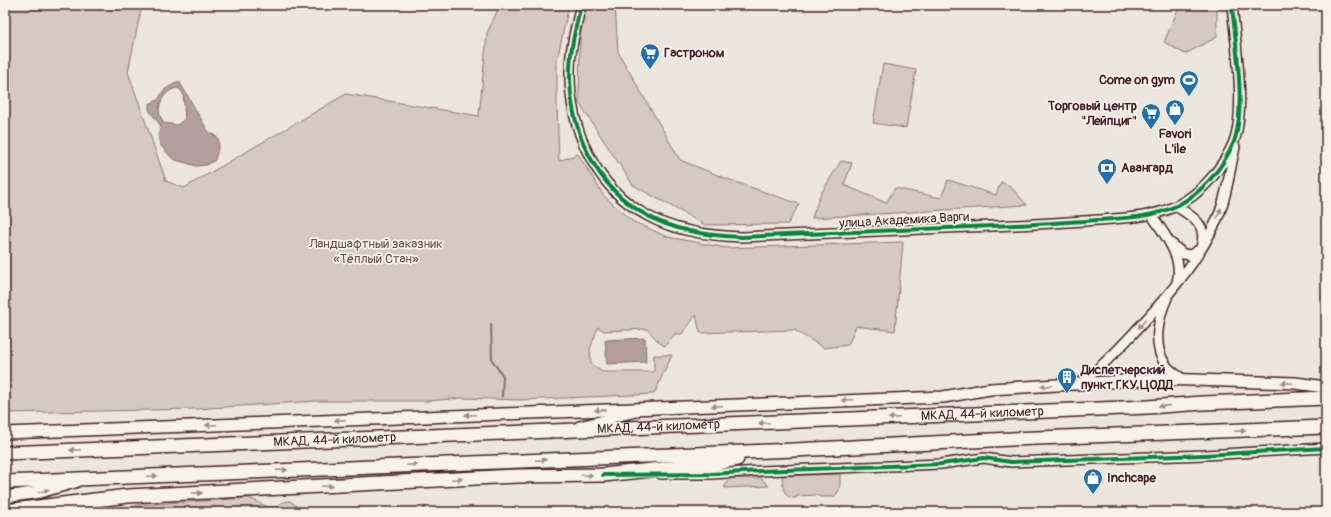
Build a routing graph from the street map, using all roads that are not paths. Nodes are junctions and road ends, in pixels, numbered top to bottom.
1 (581, 5) edge
2 (1232, 5) edge
3 (1237, 127) junction
4 (1176, 206) junction
5 (1151, 214) junction
6 (1167, 238) junction
7 (1201, 248) junction
8 (1176, 284) junction
9 (1183, 379) junction
10 (1079, 384) junction
11 (1326, 387) edge
12 (1326, 398) edge
13 (653, 408) junction
14 (1326, 427) edge
15 (555, 431) junction
16 (5, 433) edge
17 (1326, 448) edge
18 (794, 450) junction
19 (6, 452) edge
20 (603, 475) junction
21 (90, 478) junction
22 (5, 482) edge
23 (5, 497) edge
24 (5, 511) edge

1 - 5 street, улица Академика Варги
2 - 3 street, улица Академика Варги
3 - 4 street, улица Академика Варги
7 -> 3 street
4 - 5 street, улица Академика Варги
4 - 7 street
5 - 6 street
6 - 7 street
6 - 8 street
7 - 8 street
8 - 9 street
8 -> 10 street
9 - 10 main road
11 -> 9 main road
10 -> 13 main road
12 -> 15 highway, МКАД, 44-й километр
13 - 15 street
13 -> 16 main road
18 -> 14 highway, МКАД, 44-й километр
15 -> 19 highway, МКАД, 44-й километр
17 - 20 street
18 - 20 highway
21 -> 18 highway, МКАД, 44-й километр
24 -> 20 highway
21 - 22 highway, МКАД, 44-й километр
23 -> 21 main road

